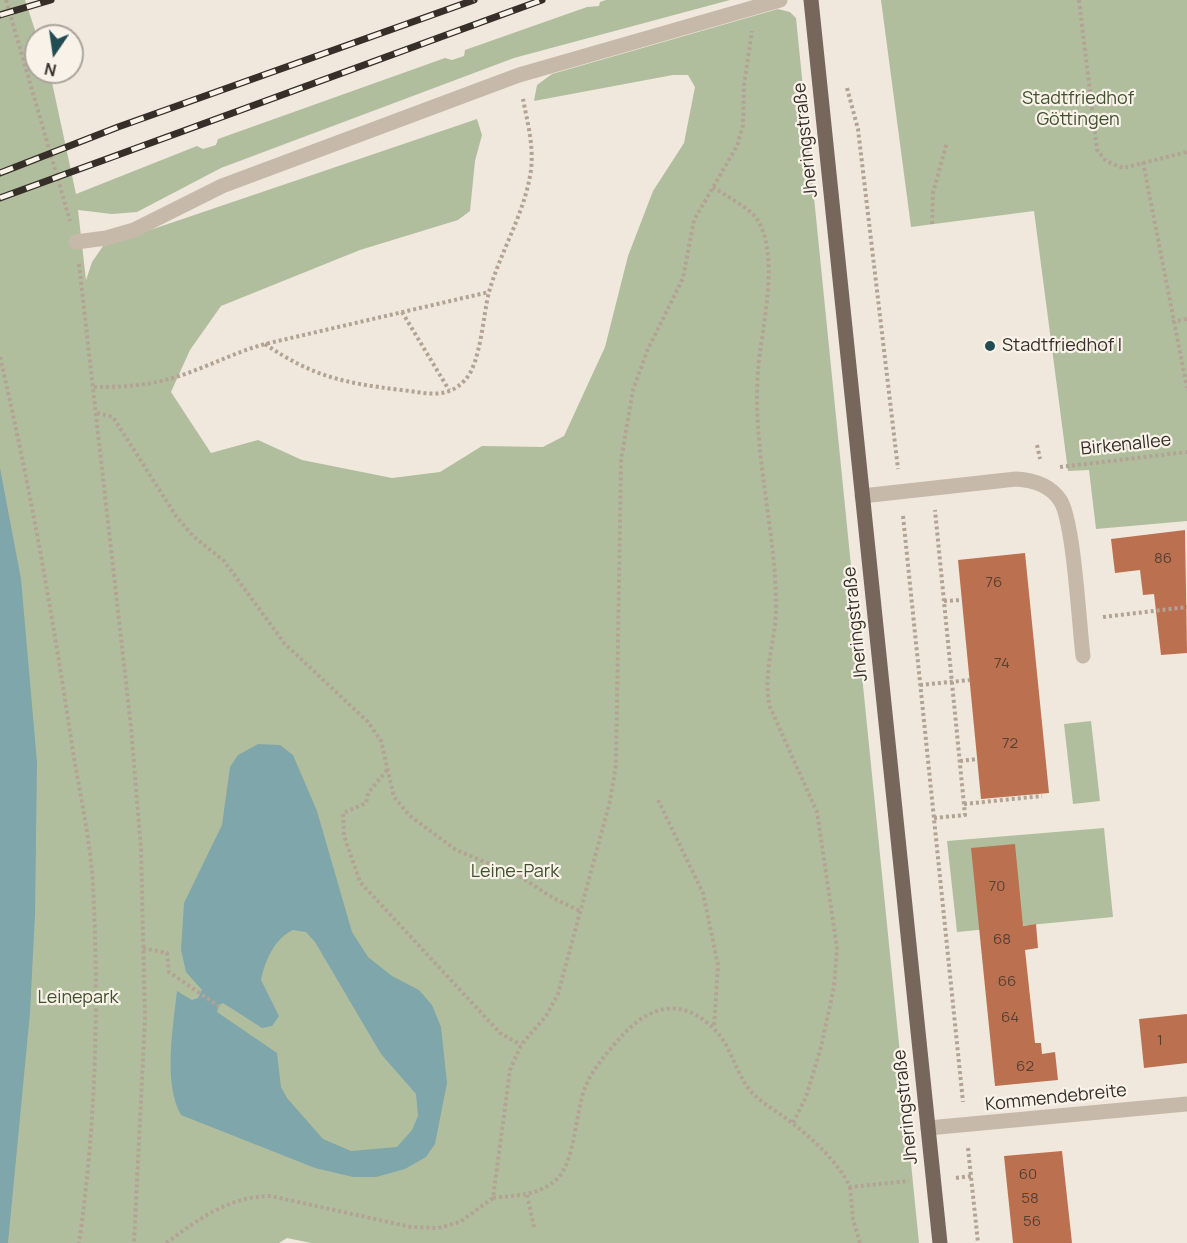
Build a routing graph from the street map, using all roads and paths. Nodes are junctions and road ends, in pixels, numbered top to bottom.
1 (6, 0) edge
2 (780, 0) edge
3 (811, 0) edge
4 (1079, 0) edge
5 (749, 9) junction
6 (519, 75) junction
7 (846, 80) dead end
8 (947, 142) dead end
9 (1187, 152) edge
10 (1143, 162) junction
11 (713, 187) junction
12 (932, 224) dead end
13 (76, 242) junction
14 (489, 292) junction
15 (402, 312) junction
16 (1187, 319) edge
17 (1172, 322) junction
18 (265, 344) junction
19 (0, 357) edge
20 (94, 387) junction
21 (1187, 388) edge
22 (449, 390) junction
23 (97, 413) junction
24 (1187, 452) edge
25 (1068, 465) dead end
26 (901, 492) junction
27 (862, 496) junction
28 (937, 531) dead end
29 (962, 600) dead end
30 (944, 601) junction
31 (1187, 608) edge
32 (1080, 633) junction
33 (1083, 656) dead end
34 (970, 680) dead end
35 (952, 681) junction
36 (920, 685) junction
37 (978, 759) dead end
38 (960, 761) junction
39 (388, 770) junction
40 (1042, 796) dead end
41 (658, 800) dead end
42 (964, 804) junction
43 (934, 818) junction
44 (580, 911) junction
45 (143, 948) junction
46 (220, 1007) dead end
47 (714, 1029) junction
48 (521, 1045) junction
49 (1187, 1104) edge
50 (793, 1123) junction
51 (966, 1126) junction
52 (928, 1128) junction
53 (971, 1176) junction
54 (933, 1180) junction
55 (849, 1187) junction
56 (527, 1195) junction
57 (493, 1198) junction
58 (534, 1227) dead end
59 (79, 1243) edge
60 (134, 1243) edge
61 (166, 1243) edge
62 (860, 1243) edge
63 (940, 1243) edge
64 (978, 1243) edge

1 - 13 path
2 - 5 street
3 - 27 main road, Jheringstraße
4 - 10 path
5 - 6 street
5 - 11 path
6 - 13 street
6 - 14 path
7 - 26 path
8 - 12 path
9 - 10 path
10 - 17 path
11 - 44 path
11 - 50 path
13 - 20 path
14 - 15 path
14 - 22 path
15 - 18 path
15 - 22 path
16 - 17 path
17 - 21 path
18 - 20 path
18 - 22 path
19 - 59 path
20 - 23 path
23 - 39 path
23 - 45 path
24 - 25 path, Birkenallee
26 - 27 street
26 - 32 street
26 - 36 path
27 - 52 main road, Jheringstraße
28 - 30 path
29 - 30 path
30 - 35 path
31 - 32 path
32 - 33 street
34 - 35 path
35 - 36 path
35 - 38 path
36 - 43 path
37 - 38 path
38 - 42 path
39 - 44 path
39 - 48 path
40 - 42 path
41 - 47 path
42 - 43 path
43 - 51 path
44 - 48 path
45 - 46 path
45 - 60 path
47 - 50 path
47 - 56 path
48 - 57 path
49 - 51 street, Kommendebreite
50 - 55 path
51 - 52 street, Kommendebreite
51 - 53 path
52 - 54 main road, Jheringstraße
53 - 54 path
53 - 64 path
54 - 55 path
54 - 63 main road, Jheringstraße
55 - 62 path
56 - 57 path
56 - 58 path
57 - 61 path

